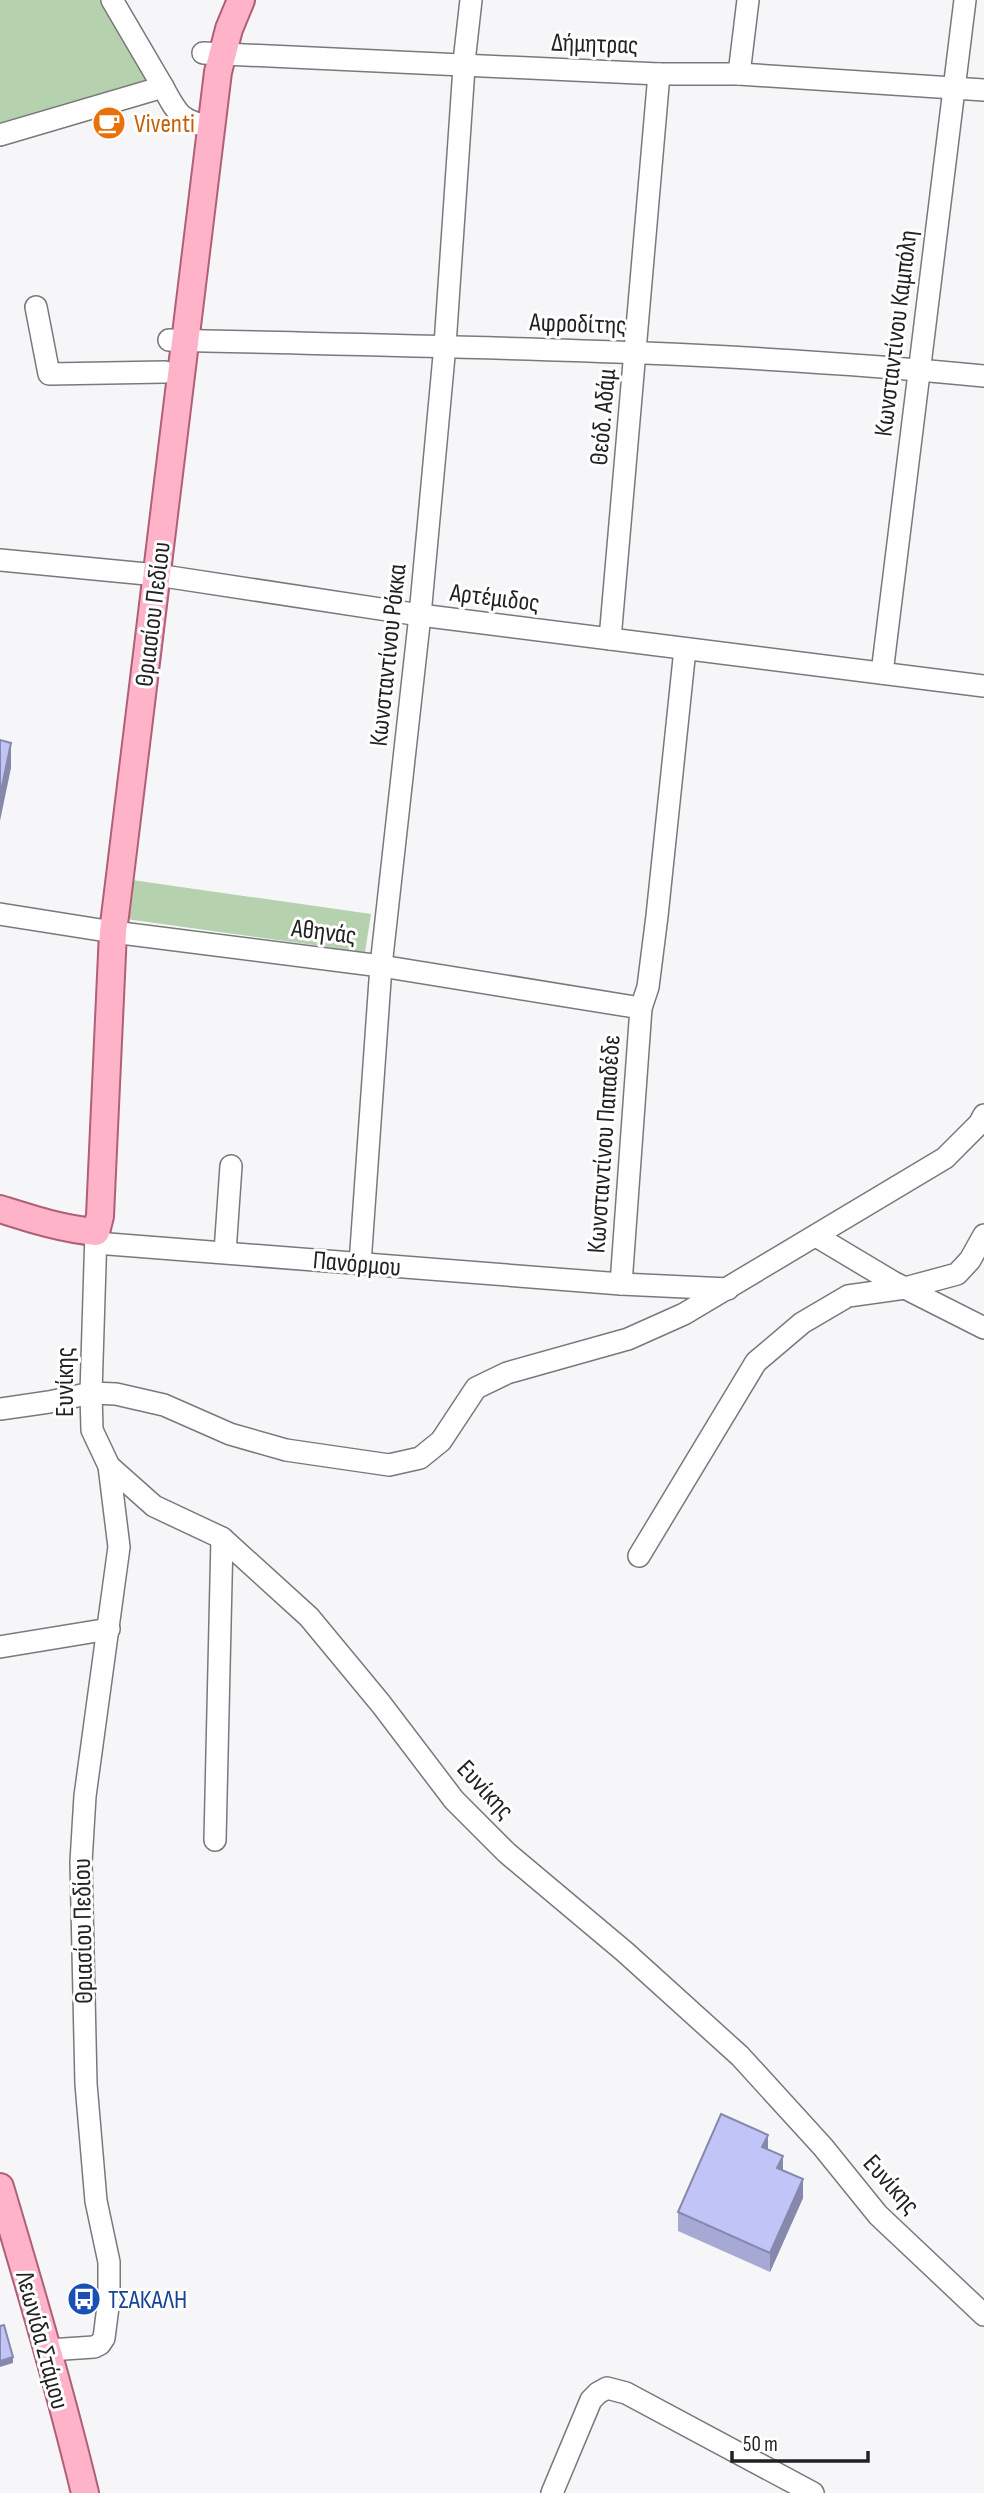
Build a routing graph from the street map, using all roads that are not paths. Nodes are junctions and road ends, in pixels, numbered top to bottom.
1 (112, 0) edge
2 (222, 0) edge
3 (241, 0) edge
4 (471, 0) edge
5 (748, 0) edge
6 (965, 0) edge
7 (212, 54) junction
8 (465, 59) junction
9 (659, 74) junction
10 (739, 74) junction
11 (163, 87) junction
12 (955, 88) junction
13 (984, 90) edge
14 (203, 125) junction
15 (0, 135) edge
16 (36, 307) dead end
17 (178, 340) junction
18 (445, 345) junction
19 (636, 353) junction
20 (919, 369) junction
21 (165, 372) junction
22 (984, 376) edge
23 (0, 560) edge
24 (149, 574) junction
25 (420, 615) junction
26 (610, 639) junction
27 (685, 649) junction
28 (882, 673) junction
29 (984, 686) edge
30 (0, 914) edge
31 (105, 931) junction
32 (381, 966) junction
33 (641, 1008) junction
34 (984, 1115) edge
35 (231, 1166) dead end
36 (0, 1209) edge
37 (91, 1235) junction
38 (984, 1235) edge
39 (816, 1237) junction
40 (225, 1252) junction
41 (360, 1264) junction
42 (621, 1284) junction
43 (905, 1288) junction
44 (728, 1289) junction
45 (984, 1328) edge
46 (91, 1393) junction
47 (0, 1409) edge
48 (109, 1466) junction
49 (222, 1538) junction
50 (639, 1556) dead end
51 (109, 1629) junction
52 (0, 1647) edge
53 (215, 1840) dead end
54 (0, 2187) edge
55 (984, 2315) edge
56 (49, 2350) junction
57 (85, 2493) edge
58 (552, 2493) edge
59 (813, 2493) edge

1 - 11 street
2 - 7 main road, Θριασίου Πεδίου
3 - 7 main road, Θριασίου Πεδίου
4 - 8 street, Κωνσταντίνου Ρόκκα
5 - 10 street
6 - 12 street, Κωνσταντίνου Καμπόλη
7 - 8 street, Δήμητρας
7 - 14 main road, Θριασίου Πεδίου
8 - 9 street, Δήμητρας
8 - 18 street, Κωνσταντίνου Ρόκκα
9 - 10 street, Δήμητρας
9 - 19 street, Θεόδ. Αδάμ
10 - 12 street, Δήμητρας
11 - 14 street
11 - 15 street
12 - 13 street, Δήμητρας
12 - 20 street, Κωνσταντίνου Καμπόλη
14 - 17 main road, Θριασίου Πεδίου
16 - 21 street
17 - 18 street, Αφροδίτης
17 - 21 main road, Θριασίου Πεδίου
17 - 24 main road, Θριασίου Πεδίου
18 - 19 street, Αφροδίτης
18 - 25 street, Κωνσταντίνου Ρόκκα
19 - 20 street, Αφροδίτης
19 - 26 street, Θεόδ. Αδάμ
20 - 22 street, Αφροδίτης
20 - 28 street, Κωνσταντίνου Καμπόλη
21 - 24 main road, Θριασίου Πεδίου
23 - 24 street, Αρτέμιδος
24 - 25 street, Αρτέμιδος
24 - 31 main road, Θριασίου Πεδίου
25 - 26 street, Αρτέμιδος
25 - 32 street, Κωνσταντίνου Ρόκκα
26 - 27 street, Αρτέμιδος
27 - 28 street, Αρτέμιδος
27 - 33 street, Κωνσταντίνου Παπαδέδε
28 - 29 street, Αρτέμιδος
30 - 31 street, Αθηνάς
31 - 32 street, Αθηνάς
31 - 37 main road, Θριασίου Πεδίου
32 - 33 street, Αθηνάς
32 - 41 street, Κωνσταντίνου Ρόκκα
33 - 42 street, Κωνσταντίνου Παπαδέδε
34 - 39 street
35 - 40 street
36 - 37 main road, Πανόρμου
37 - 40 street, Πανόρμου
37 - 46 street, Ευνίκης
38 - 43 street
39 - 43 street
39 - 44 street
40 - 41 street, Πανόρμου
41 - 42 street, Πανόρμου
42 - 44 street, Πανόρμου
43 - 45 street
43 - 50 street
44 - 46 street
46 - 47 street
46 - 48 street, Ευνίκης
48 - 49 street, Ευνίκης
48 - 51 street, Θριασίου Πεδίου
49 - 53 street
49 - 55 street, Ευνίκης
51 - 52 street
51 - 56 street, Θριασίου Πεδίου
54 - 56 main road, Λεωνίδα Στάμου
56 - 57 main road, Λεωνίδα Στάμου
58 - 59 street

